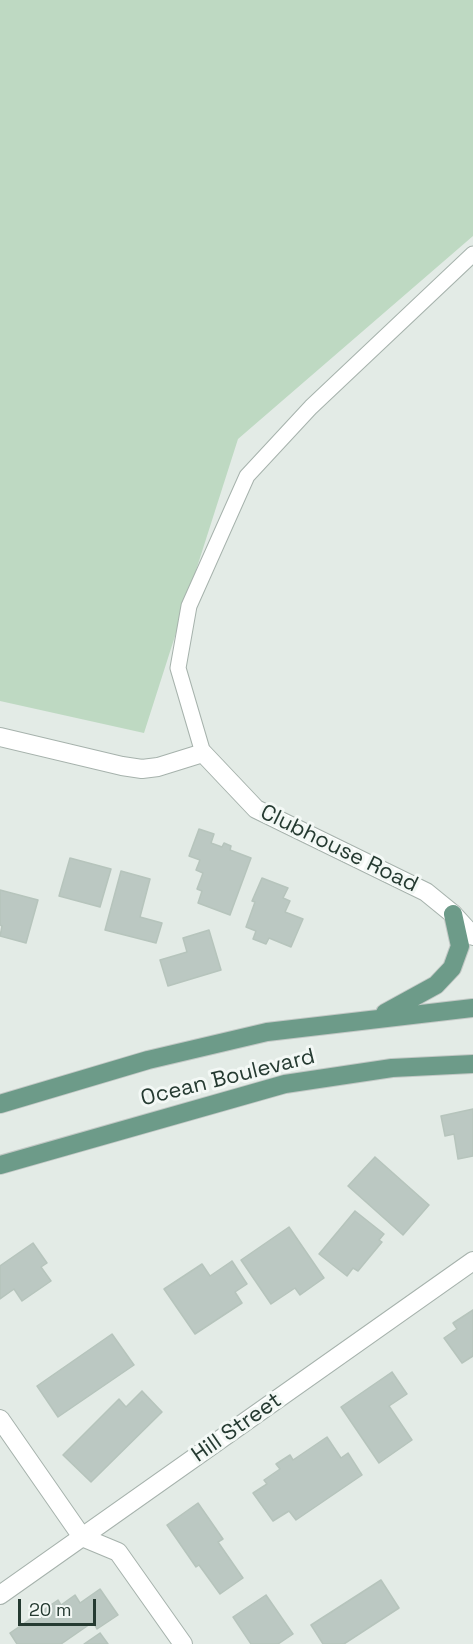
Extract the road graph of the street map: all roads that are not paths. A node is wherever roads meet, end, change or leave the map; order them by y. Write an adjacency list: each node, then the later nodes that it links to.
1 (473, 254): 3 (lane)
2 (0, 737): 3 (street)
3 (203, 753): 4 (street, Clubhouse Road)
4 (453, 914): 5 (street, Clubhouse Road); 7 (main road)
5 (473, 936)
6 (473, 1008): 7 (main road, Ocean Boulevard)
7 (375, 1019): 9 (main road, Ocean Boulevard)
8 (473, 1064): 10 (main road, Ocean Boulevard)
9 (0, 1104)
10 (0, 1165)
11 (473, 1261): 13 (street, Hill Street)
12 (0, 1419): 13 (street)
13 (82, 1537): 14 (street, Hill Street); 15 (street)
14 (0, 1595)
15 (183, 1644)

